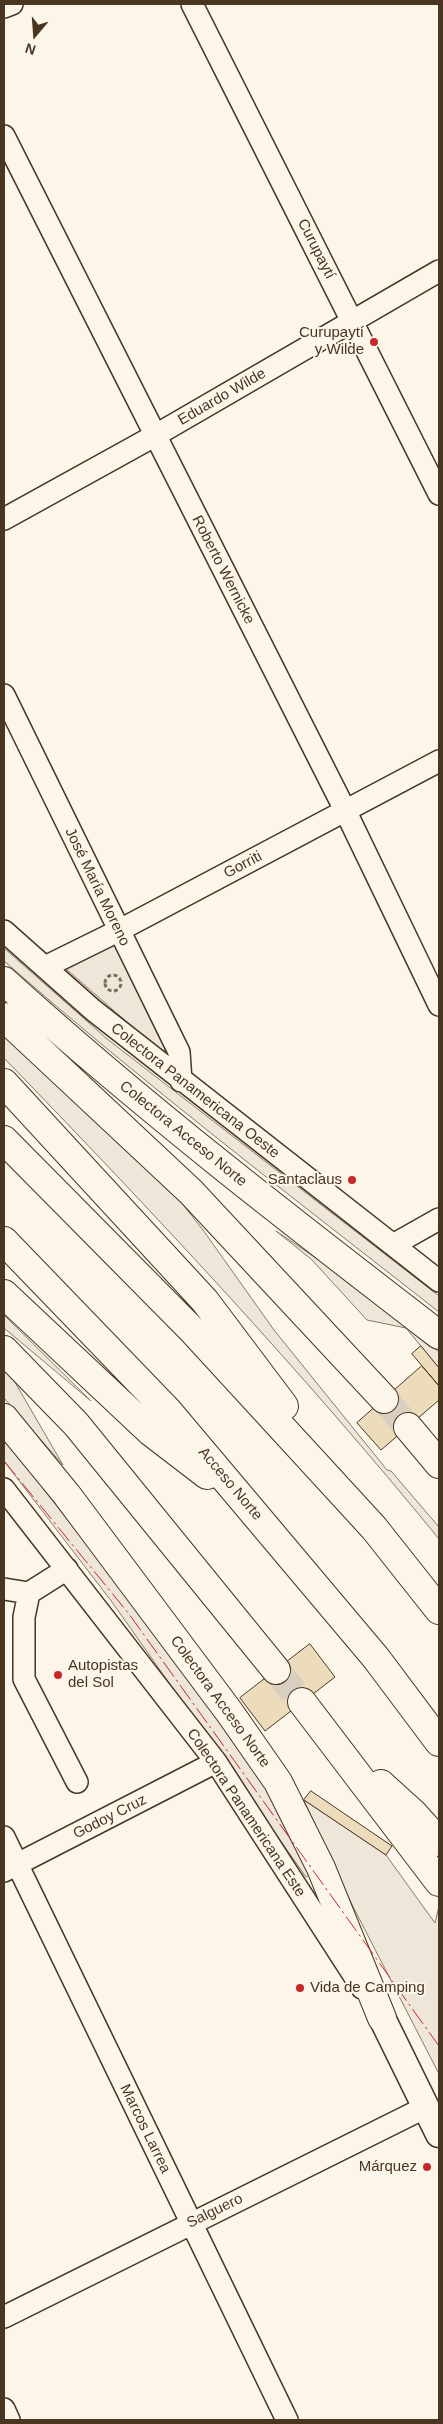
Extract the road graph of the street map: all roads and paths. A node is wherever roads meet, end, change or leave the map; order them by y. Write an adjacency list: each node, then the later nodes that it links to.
1 (12, 4): 3 (street)
2 (192, 4): 6 (street, Curupaytí)
3 (4, 7)
4 (4, 136): 7 (street, Roberto Wernicke)
5 (439, 271): 6 (street, Eduardo Wilde)
6 (352, 322): 7 (street, Eduardo Wilde); 8 (street, Curupaytí)
7 (156, 435): 9 (street, Eduardo Wilde); 12 (street, Roberto Wernicke)
8 (439, 494)
9 (4, 519)
10 (4, 695): 13 (street, José María Moreno)
11 (439, 761): 12 (street, Gorriti)
12 (345, 810): 13 (street, Gorriti); 18 (street, Roberto Wernicke)
13 (118, 931): 15 (street, Gorriti); 20 (street, José María Moreno)
14 (4, 932): 15 (street, Colectora Panamericana Oeste)
15 (45, 967): 20 (street, Colectora Panamericana Oeste)
16 (4, 981): 28 (highway, Colectora Acceso Norte)
17 (105, 982): 17 (path)
18 (439, 1005)
19 (4, 1017): 30 (highway)
20 (181, 1081): 25 (street, Colectora Panamericana Oeste)
21 (4, 1083): 36 (highway)
22 (4, 1140): 36 (highway)
23 (439, 1219): 25 (street)
24 (4, 1241): 35 (highway, Acceso Norte)
25 (393, 1245): 26 (street, Colectora Panamericana Oeste)
26 (439, 1280)
27 (4, 1294): 35 (highway)
28 (439, 1335)
29 (4, 1350): 43 (highway)
30 (384, 1399)
31 (4, 1418): 53 (highway, Colectora Acceso Norte)
32 (408, 1427): 33 (highway)
33 (439, 1464)
34 (4, 1489): 37 (street, Colectora Panamericana Este)
35 (246, 1504): 45 (highway, Acceso Norte)
36 (374, 1528): 40 (highway)
37 (67, 1569): 39 (street); 47 (street, Colectora Panamericana Este)
38 (4, 1589): 39 (street)
39 (29, 1593): 41 (street)
40 (439, 1610)
41 (22, 1646): 42 (street); 48 (street)
42 (4, 1658)
43 (276, 1670)
44 (302, 1702): 46 (highway)
45 (439, 1742)
46 (338, 1748): 50 (highway); 52 (highway)
47 (216, 1762): 51 (street, Godoy Cruz); 53 (street, Colectora Panamericana Este)
48 (77, 1782)
49 (4, 1837): 51 (street, Marcos Larrea)
50 (439, 1842)
51 (10, 1867): 56 (street, Marcos Larrea)
52 (439, 1882)
53 (382, 2018): 54 (main road, Colectora Panamericana Este)
54 (426, 2107): 55 (main road, Colectora Panamericana Este); 56 (street, Salguero)
55 (439, 2134)
56 (191, 2223): 57 (street, Salguero); 60 (street, Marcos Larrea)
57 (4, 2317)
58 (4, 2410): 59 (street)
59 (9, 2420)
60 (287, 2420)

